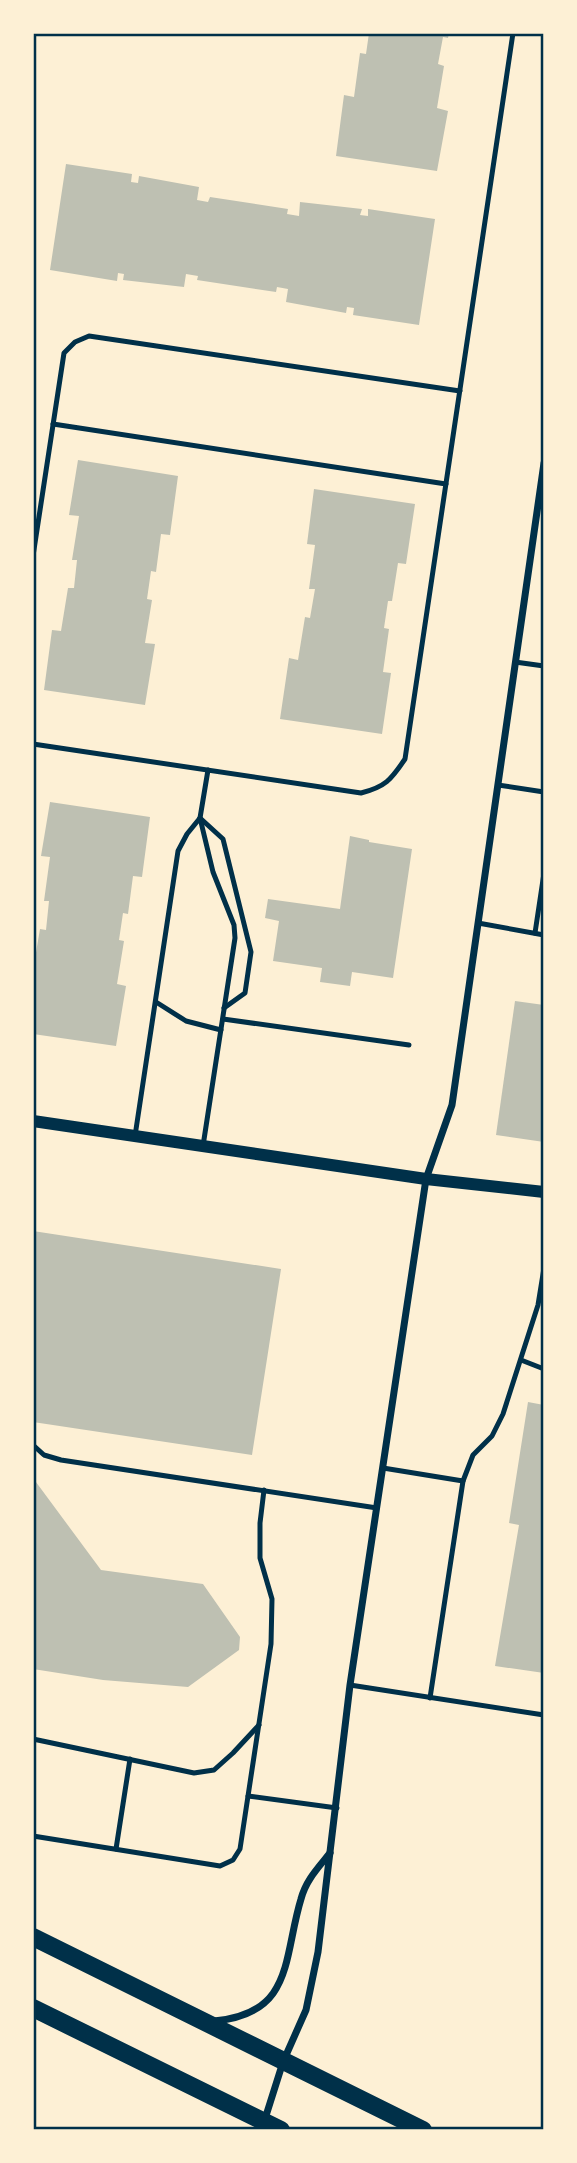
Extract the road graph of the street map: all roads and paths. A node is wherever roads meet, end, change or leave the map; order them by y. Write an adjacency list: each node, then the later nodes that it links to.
1 (513, 33): 2 (lane)
2 (460, 391): 3 (lane); 5 (lane)
3 (53, 424): 5 (lane); 6 (lane)
4 (544, 463): 7 (street)
5 (446, 484): 10 (lane)
6 (33, 556)
7 (516, 662): 8 (lane); 11 (street)
8 (544, 666)
9 (33, 744): 10 (lane)
10 (208, 769): 13 (lane)
11 (498, 785): 12 (lane); 15 (street)
12 (544, 792)
13 (200, 818): 18 (lane); 19 (lane); 19 (lane)
14 (544, 873): 16 (lane)
15 (478, 923): 16 (lane); 26 (street)
16 (535, 933): 17 (lane)
17 (544, 935)
18 (156, 1002): 21 (lane); 24 (lane)
19 (224, 1008): 20 (lane)
20 (223, 1019): 21 (lane); 22 (lane)
21 (221, 1030): 25 (lane)
22 (409, 1045)
23 (33, 1121): 24 (street)
24 (135, 1136): 25 (street)
25 (202, 1146): 26 (street)
26 (426, 1179): 27 (street); 32 (street)
27 (544, 1192)
28 (544, 1268): 29 (lane)
29 (521, 1360): 30 (lane); 33 (lane)
30 (544, 1369)
31 (33, 1445): 34 (lane)
32 (383, 1468): 33 (lane); 35 (street)
33 (463, 1481): 37 (lane)
34 (264, 1490): 35 (lane); 39 (lane)
35 (377, 1508): 36 (street)
36 (350, 1685): 37 (lane); 43 (street)
37 (430, 1698): 38 (lane)
38 (544, 1715)
39 (258, 1725): 41 (lane); 42 (lane)
40 (33, 1739): 41 (lane)
41 (130, 1759): 45 (lane)
42 (248, 1796): 43 (lane); 45 (lane)
43 (337, 1808): 46 (street)
44 (33, 1836): 45 (lane)
45 (116, 1849)
46 (330, 1853): 49 (street); 50 (street)
47 (33, 1937): 49 (main road)
48 (33, 2008): 51 (main road)
49 (203, 2022): 50 (main road)
50 (283, 2062): 51 (street); 53 (main road)
51 (263, 2126): 52 (main road)
52 (281, 2130)
53 (422, 2130)

